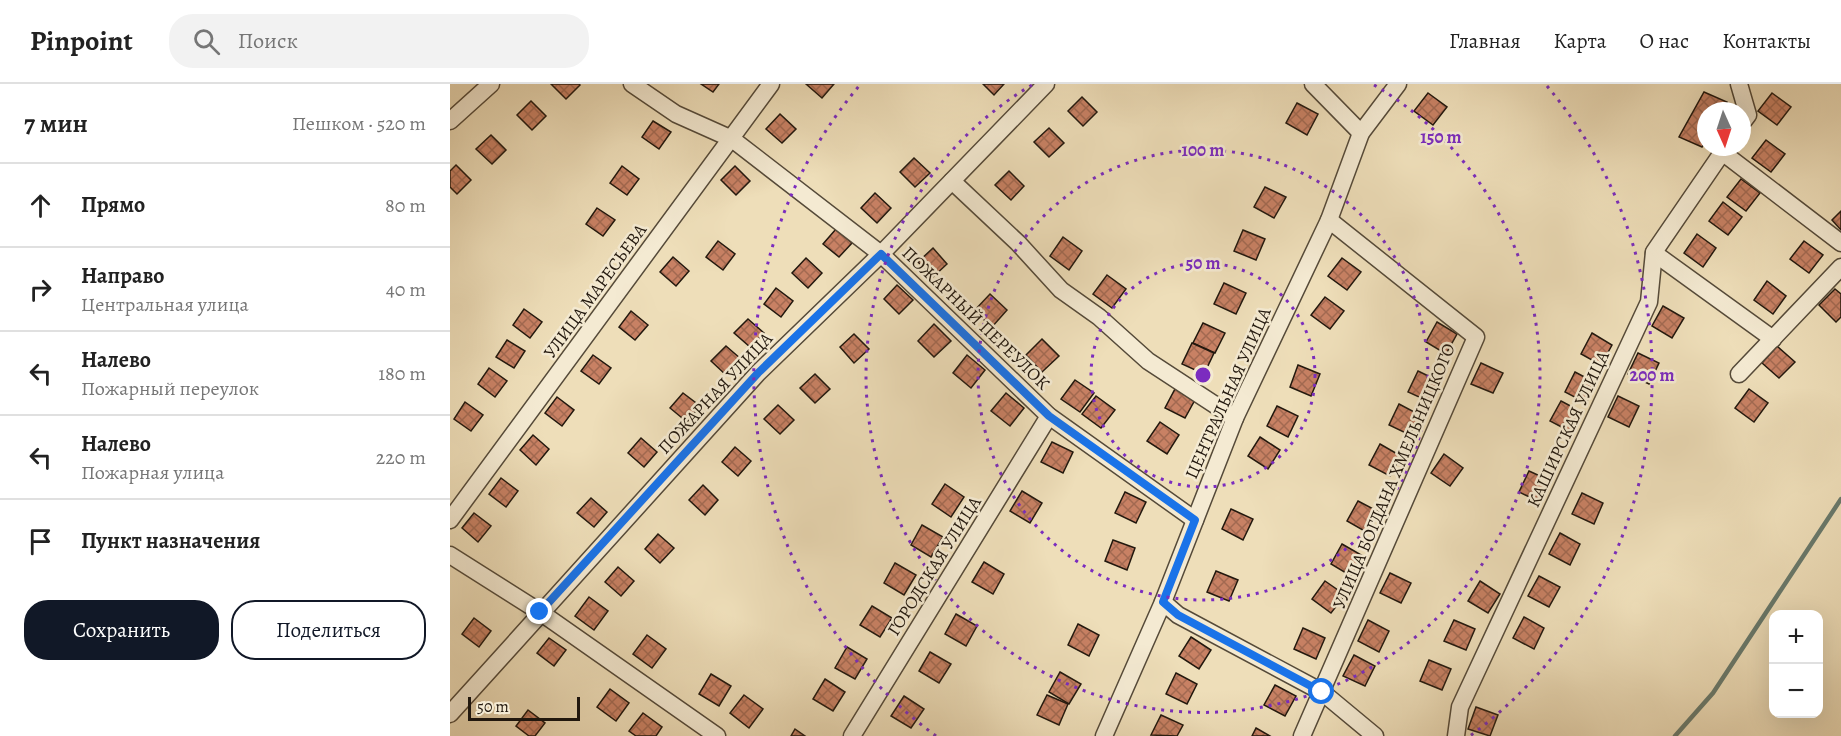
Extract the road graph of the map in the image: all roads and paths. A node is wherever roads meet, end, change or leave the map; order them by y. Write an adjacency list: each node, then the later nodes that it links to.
1 (491, 84): 9 (street)
2 (632, 84): 11 (street, ПОЖАРНЫЙ ПЕРЕУЛОК)
3 (771, 84): 11 (street, УЛИЦА МАРЕСЬЕВА)
4 (1046, 84): 14 (street, ПОЖАРНАЯ УЛИЦА)
5 (1313, 84): 10 (street)
6 (1398, 84): 10 (street, ЦЕНТРАЛЬНАЯ УЛИЦА)
7 (1739, 84): 8 (street)
8 (1744, 102)
9 (450, 121)
10 (1361, 134): 15 (street, ЦЕНТРАЛЬНАЯ УЛИЦА)
11 (732, 139): 18 (street, ПОЖАРНЫЙ ПЕРЕУЛОК); 24 (street, УЛИЦА МАРЕСЬЕВА)
12 (1720, 156): 17 (street, КАШИРСКАЯ УЛИЦА)
13 (1732, 156): 16 (street)
14 (952, 181): 18 (street, ПОЖАРНАЯ УЛИЦА); 23 (street)
15 (1329, 220): 23 (street, ЦЕНТРАЛЬНАЯ УЛИЦА); 29 (street, УЛИЦА БОГДАНА ХМЕЛЬНИЦКОГО)
16 (1841, 243)
17 (1654, 253): 20 (street); 36 (street, КАШИРСКАЯ УЛИЦА)
18 (881, 254): 22 (street, ПОЖАРНЫЙ ПЕРЕУЛОК); 28 (street, ПОЖАРНАЯ УЛИЦА)
19 (1841, 267): 20 (street)
20 (1773, 339): 21 (street)
21 (1739, 374)
22 (1049, 416): 25 (street, ПОЖАРНЫЙ ПЕРЕУЛОК); 32 (street, ГОРОДСКАЯ УЛИЦА)
23 (1235, 418): 25 (street, ЦЕНТРАЛЬНАЯ УЛИЦА)
24 (450, 520)
25 (1195, 520): 27 (street, ЦЕНТРАЛЬНАЯ УЛИЦА)
26 (450, 555): 28 (street)
27 (1163, 602): 29 (street); 33 (street, ЦЕНТРАЛЬНАЯ УЛИЦА)
28 (540, 612): 30 (street, ПОЖАРНАЯ УЛИЦА); 31 (street)
29 (1322, 692): 34 (street, УЛИЦА БОГДАНА ХМЕЛЬНИЦКОГО); 35 (street)
30 (450, 714)
31 (717, 736)
32 (852, 736)
33 (1104, 736)
34 (1302, 736)
35 (1375, 736)
36 (1456, 736)

